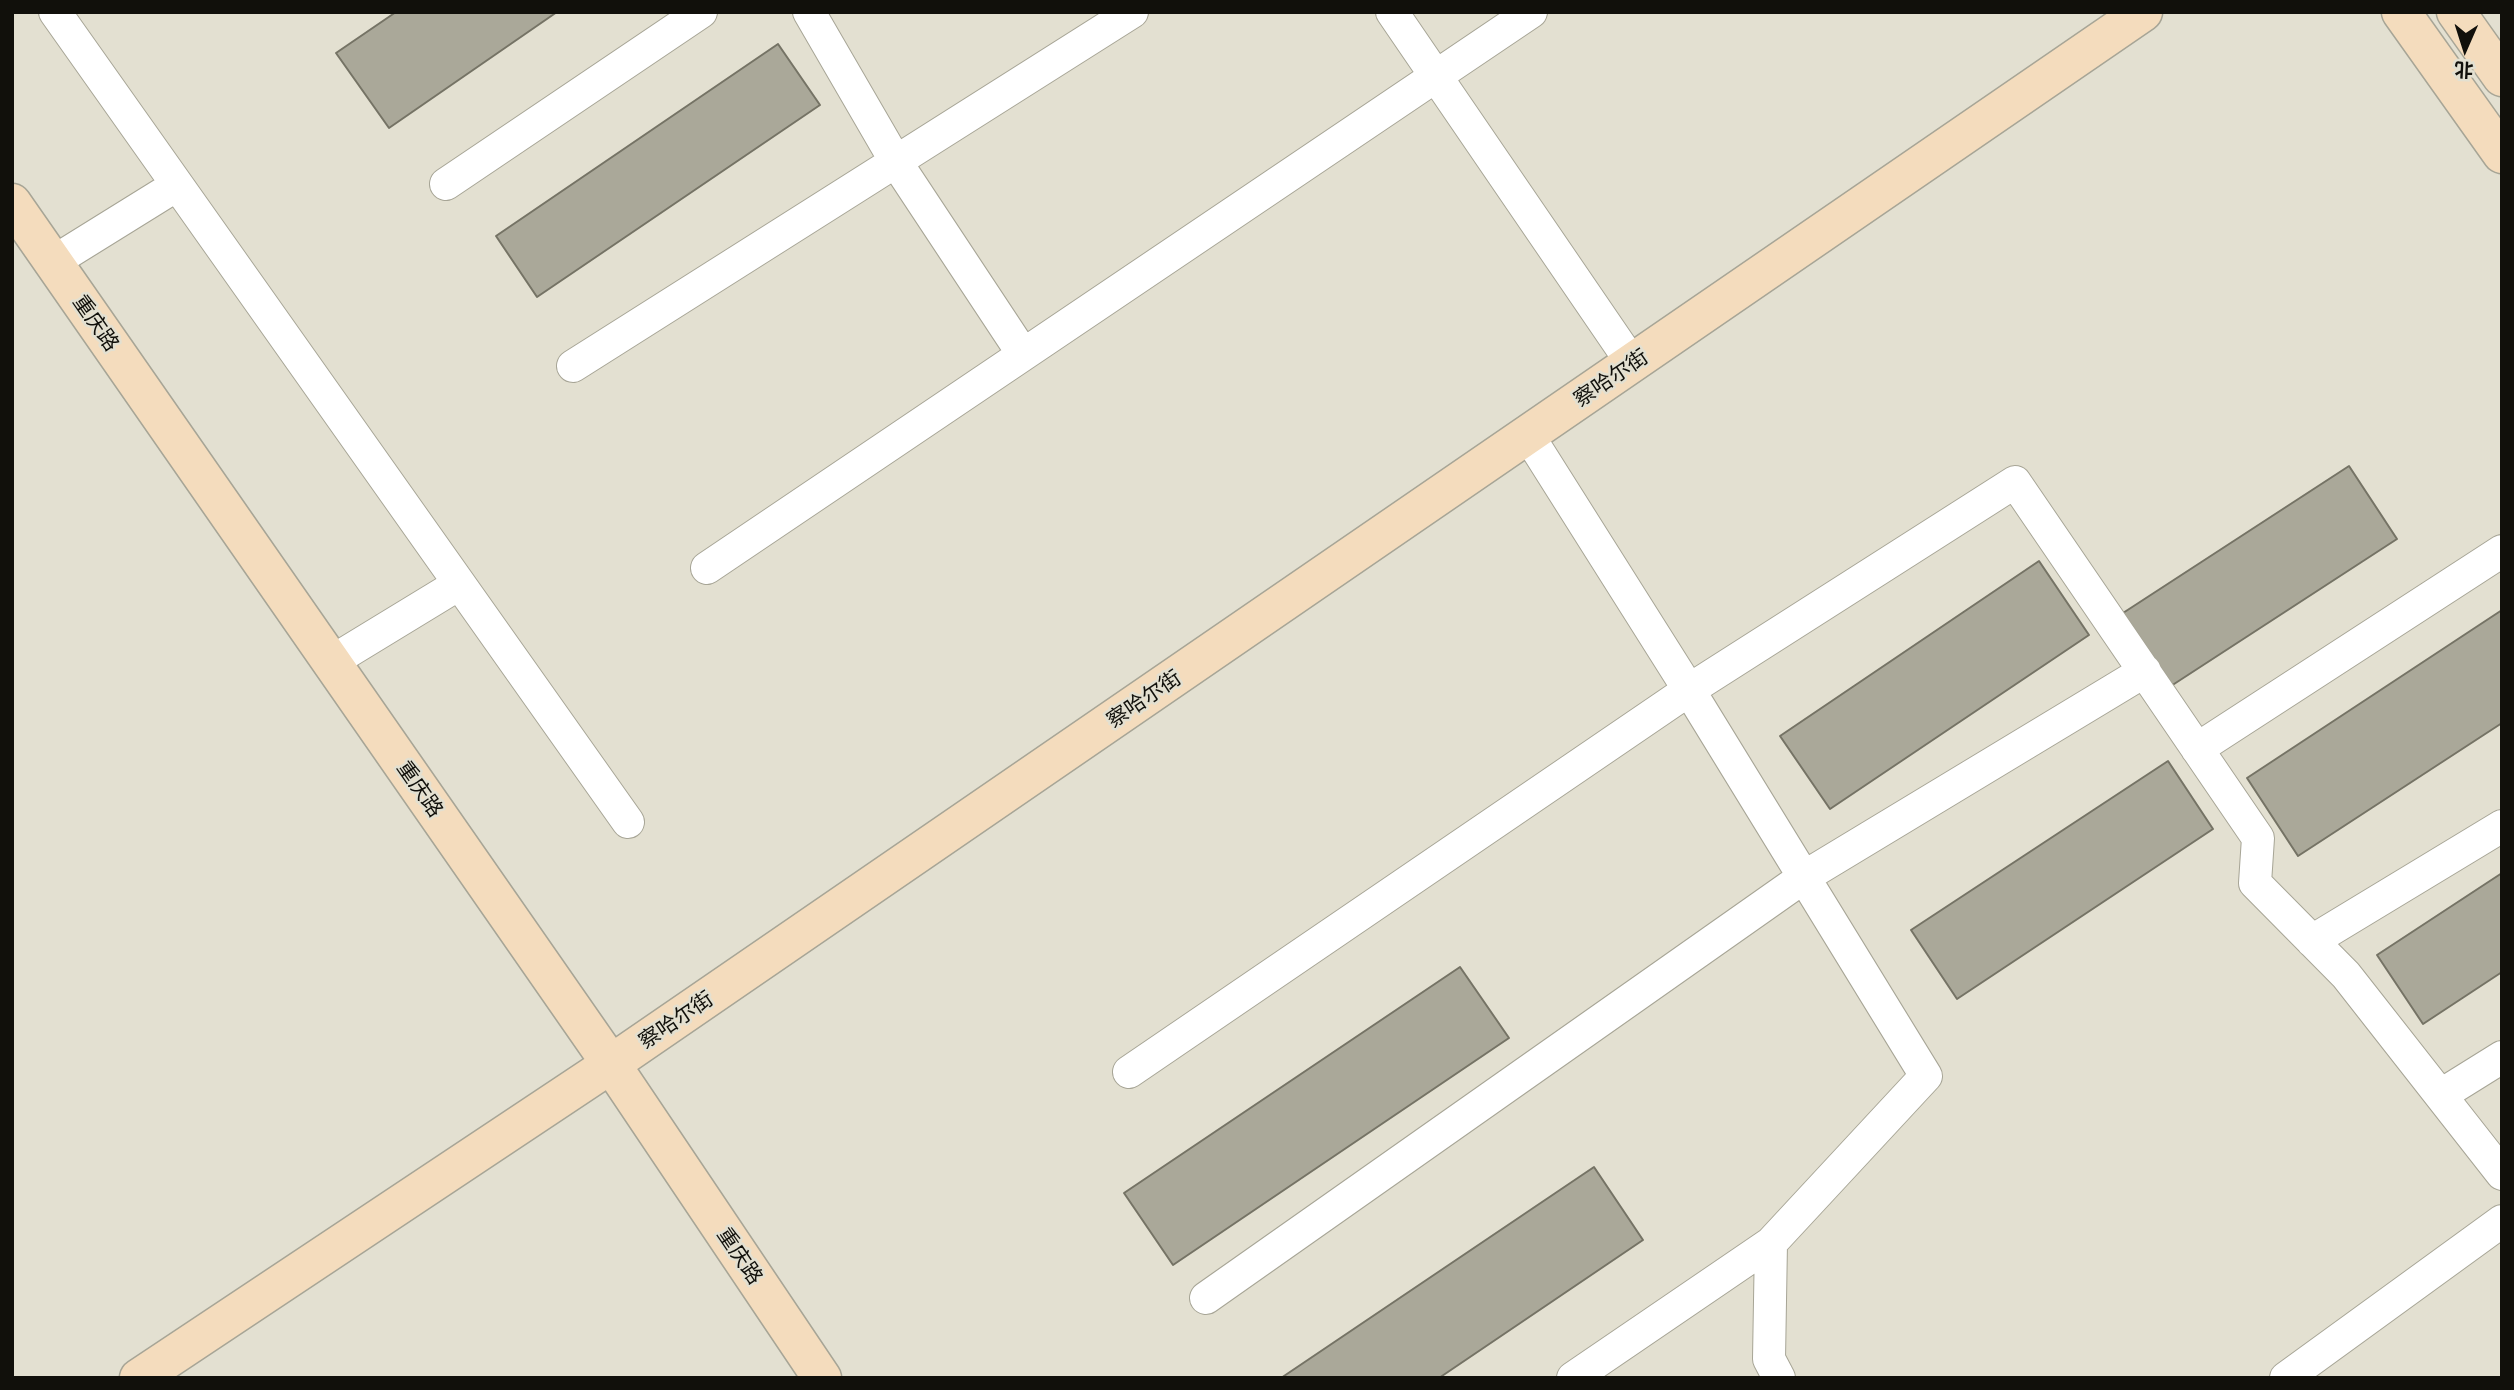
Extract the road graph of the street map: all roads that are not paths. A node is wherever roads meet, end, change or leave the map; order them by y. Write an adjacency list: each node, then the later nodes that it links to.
1 (55, 12): 15 (street)
2 (701, 12): 14 (street)
3 (808, 12): 13 (street)
4 (1132, 12): 13 (street)
5 (1392, 12): 10 (street)
6 (1531, 12): 10 (street)
7 (2144, 12): 19 (street, 察哈尔街)
8 (2401, 12): 12 (street)
9 (2456, 12): 11 (street)
10 (1435, 76): 18 (street); 19 (street)
11 (2502, 77)
12 (2502, 154)
13 (896, 162): 18 (street); 20 (street)
14 (446, 184)
15 (177, 185): 17 (street); 24 (street)
16 (12, 203): 17 (street, 重庆路)
17 (53, 262): 25 (street, 重庆路)
18 (1023, 354): 23 (street)
19 (1632, 363): 21 (street, 察哈尔街)
20 (573, 366)
21 (1528, 435): 27 (street); 34 (street, 察哈尔街)
22 (2502, 551): 28 (street)
23 (707, 568)
24 (459, 584): 25 (street); 29 (street)
25 (331, 662): 34 (street, 重庆路)
26 (2145, 671): 27 (street); 28 (street); 31 (street)
27 (1689, 690): 31 (street); 35 (street)
28 (2197, 749): 32 (street)
29 (628, 822)
30 (2502, 826): 32 (street)
31 (1804, 877): 39 (street); 40 (street)
32 (2312, 941): 36 (street)
33 (2502, 1056): 36 (street)
34 (611, 1064): 41 (street, 察哈尔街); 42 (street, 重庆路)
35 (1129, 1072)
36 (2441, 1095): 37 (street)
37 (2502, 1174)
38 (2502, 1221): 45 (street)
39 (1772, 1243): 43 (street); 44 (street)
40 (1206, 1298)
41 (138, 1378)
42 (822, 1378)
43 (1573, 1378)
44 (1779, 1378)
45 (2286, 1378)

